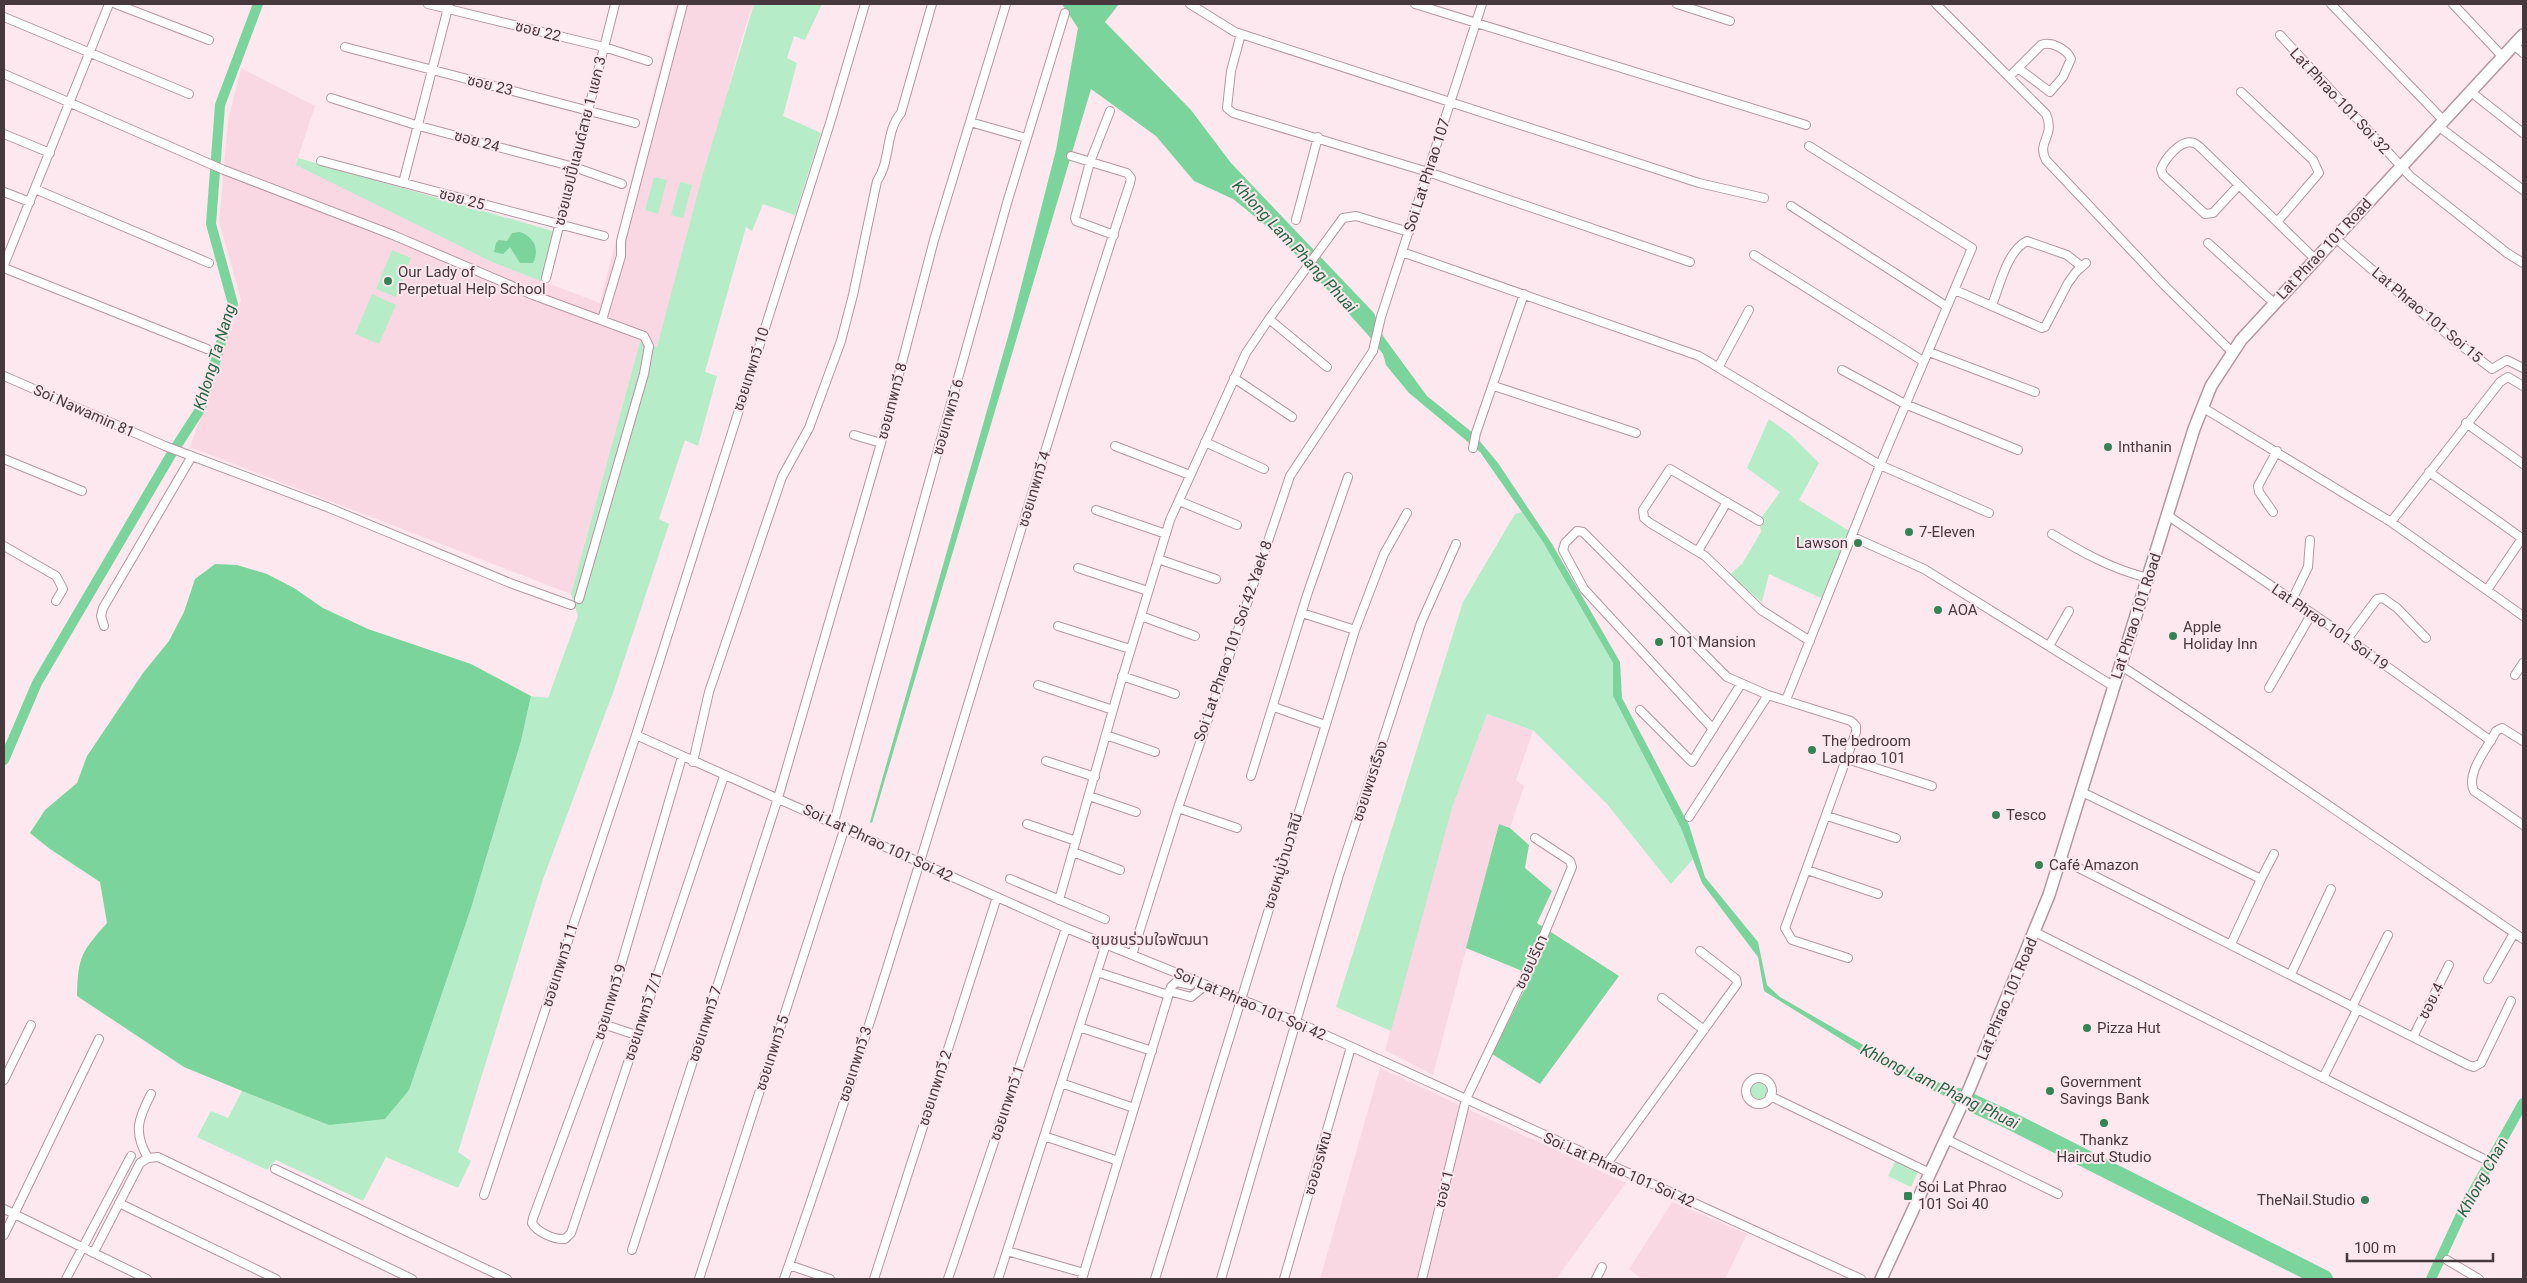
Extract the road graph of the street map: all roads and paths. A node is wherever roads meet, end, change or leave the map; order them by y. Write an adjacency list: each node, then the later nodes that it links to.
1 (110, 4): 28 (street)
2 (116, 4): 24 (street)
3 (428, 4): 16 (street, ซอย 22)
4 (615, 4): 26 (street, ซอยแฮปปี้แลนด์สาย 1 แยก 3)
5 (683, 4): 93 (street)
6 (865, 4): 187 (street, ซอยเทพทวี 10)
7 (932, 4): 195 (street)
8 (1006, 4): 43 (street, ซอยเทพทวี 8)
9 (1190, 4): 21 (street)
10 (1415, 4): 20 (street)
11 (1482, 4): 20 (street, Soi Lat Phrao 107)
12 (1677, 4): 19 (street)
13 (1936, 4): 34 (street)
14 (2330, 4): 45 (street)
15 (2452, 4): 29 (street)
16 (448, 6): 26 (street, ซอย 22); 32 (street)
17 (1065, 13): 51 (street, ซอยเทพทวี 6)
18 (4, 18): 28 (street)
19 (1730, 21)
20 (1476, 24): 40 (street, Soi Lat Phrao 107); 46 (street)
21 (1241, 34): 40 (street); 50 (street)
22 (2280, 35): 57 (street, Lat Phrao 101 Soi 32)
23 (2523, 35): 27 (street, Lat Phrao 101 Road)
24 (209, 40)
25 (345, 47): 32 (street, ซอย 23)
26 (604, 47): 30 (street, ซอย 22); 41 (street, ซอยแฮปปี้แลนด์สาย 1 แยก 3)
27 (2519, 49): 29 (street, Lat Phrao 101 Road)
28 (89, 53): 37 (street); 39 (street)
29 (2503, 57): 36 (street, Lat Phrao 101 Road)
30 (648, 61)
31 (2018, 68): 31 (street); 34 (street)
32 (432, 70): 41 (street, ซอย 23); 47 (street)
33 (4, 74): 39 (street)
34 (2009, 77): 97 (street)
35 (2241, 92): 70 (street)
36 (2470, 92): 45 (street, Lat Phrao 101 Road); 48 (street)
37 (190, 94)
38 (331, 98): 47 (street, ซอย 24)
39 (71, 102): 53 (street); 93 (street)
40 (1450, 103): 59 (street, Soi Lat Phrao 107); 66 (street)
41 (588, 110): 44 (street, ซอย 23); 58 (street, ซอยแฮปปี้แลนด์สาย 1 แยก 3)
42 (1110, 111): 56 (street)
43 (970, 122): 51 (street); 115 (street, ซอยเทพทวี 8)
44 (635, 123)
45 (2441, 123): 57 (street, Lat Phrao 101 Road); 64 (street)
46 (1806, 125)
47 (419, 126): 58 (street, ซอย 24); 60 (street)
48 (2523, 133)
49 (4, 134): 53 (street)
50 (1318, 137): 59 (street); 69 (street)
51 (1026, 138): 207 (street, ซอยเทพทวี 6)
52 (1809, 146): 86 (street)
53 (50, 153): 63 (street)
54 (1071, 156): 56 (street, ซอยเทพทวี 4)
55 (321, 161): 60 (street, ซอย 25)
56 (1090, 162): 73 (street); 73 (street, ซอยเทพทวี 4)
57 (2400, 166): 75 (street, Lat Phrao 101 Road); 83 (street, Lat Phrao 101 Soi 32)
58 (574, 167): 61 (street, ซอย 24); 71 (street, ซอยแฮปปี้แลนด์สาย 1 แยก 3)
59 (1428, 172): 72 (street, Soi Lat Phrao 107); 81 (street)
60 (404, 183): 71 (street, ซอย 25)
61 (622, 184)
62 (2238, 186): 62 (street); 70 (street)
63 (35, 189): 67 (street); 82 (street)
64 (2523, 190)
65 (4, 192): 67 (street)
66 (1764, 198)
67 (30, 202): 78 (street)
68 (1791, 206): 90 (street)
69 (1296, 220)
70 (2277, 222): 80 (street)
71 (559, 225): 74 (street, ซอย 25); 85 (street, ซอยแฮปปี้แลนด์สาย 1 แยก 3)
72 (1409, 232): 77 (street, Soi Lat Phrao 107); 92 (street)
73 (1114, 235): 218 (street, ซอยเทพทวี 4)
74 (604, 236)
75 (2334, 237): 80 (street, Lat Phrao 101 Road); 101 (street, Lat Phrao 101 Soi 15)
76 (2208, 243): 88 (street)
77 (1402, 252): 87 (street); 94 (street, Soi Lat Phrao 107)
78 (6, 253): 84 (street)
79 (1754, 255): 98 (street)
80 (2314, 258): 88 (street, Lat Phrao 101 Road)
81 (1690, 262)
82 (209, 263)
83 (2523, 263)
84 (4, 266): 95 (street)
85 (546, 278)
86 (1956, 290): 89 (street); 90 (street)
87 (1524, 294): 99 (street); 105 (street)
88 (2274, 303): 97 (street, Lat Phrao 101 Road)
89 (1992, 305): 89 (street)
90 (1946, 306): 96 (street)
91 (1749, 310): 99 (street)
92 (1269, 319): 100 (street); 104 (street)
93 (602, 320): 153 (street)
94 (1375, 346): 203 (street, Soi Lat Phrao 101 Soi 42 Yaek 8)
95 (208, 349)
96 (1929, 352): 98 (street); 107 (street)
97 (2232, 352): 109 (street, Lat Phrao 101 Road)
98 (1923, 361): 108 (street)
99 (1719, 366): 123 (street)
100 (1327, 367)
101 (2523, 368)
102 (1842, 370): 108 (street)
103 (4, 376): 120 (street, Soi Nawamin 81)
104 (1234, 378): 110 (street); 114 (street)
105 (1494, 386): 112 (street); 117 (street)
106 (2523, 386): 111 (street)
107 (2035, 392)
108 (1905, 404): 118 (street); 123 (street)
109 (2202, 407): 119 (street); 135 (street, Lat Phrao 101 Road)
110 (1292, 417)
111 (2466, 423): 122 (street); 125 (street)
112 (1636, 433)
113 (854, 435): 115 (street)
114 (1205, 442): 124 (street); 126 (street)
115 (881, 443): 202 (street, ซอยเทพทวี 8)
116 (1115, 446): 126 (street)
117 (1473, 448)
118 (2018, 450)
119 (2277, 451): 133 (street); 137 (street)
120 (192, 456): 156 (street, Soi Nawamin 81); 162 (street)
121 (4, 459): 128 (street)
122 (2523, 464)
123 (1880, 465): 132 (street); 141 (street)
124 (1264, 469)
125 (2429, 472): 137 (street); 142 (street)
126 (1190, 475): 129 (street)
127 (1348, 477): 158 (street)
128 (82, 491)
129 (1179, 501): 138 (street); 139 (street)
130 (1727, 502): 136 (street); 146 (street); 146 (street)
131 (1096, 510): 139 (street)
132 (1989, 512)
133 (2273, 512)
134 (1407, 513): 164 (street, ซอยหมู่บ้านวาสินี)
135 (2167, 516): 149 (street, Lat Phrao 101 Road); 154 (street, Lat Phrao 101 Soi 19)
136 (1759, 521)
137 (2391, 522): 151 (street)
138 (1238, 525)
139 (1166, 534): 147 (street)
140 (2052, 534): 149 (street)
141 (1852, 537): 168 (street); 169 (street)
142 (2523, 538): 151 (street)
143 (2310, 540): 154 (street)
144 (1456, 544): 248 (street, ซอยเพชรเรือง)
145 (4, 546): 155 (street)
146 (1698, 552): 168 (street)
147 (1158, 559): 150 (street); 152 (street)
148 (1078, 568): 152 (street)
149 (2148, 578): 172 (street, Lat Phrao 101 Road)
150 (1216, 579)
151 (2486, 590): 161 (street)
152 (1148, 592): 160 (street)
153 (580, 599)
154 (2292, 600): 159 (street, Lat Phrao 101 Soi 19)
155 (56, 601)
156 (571, 605)
157 (2069, 612): 169 (street)
158 (1302, 613): 164 (street); 182 (street)
159 (2312, 613): 166 (street, Lat Phrao 101 Soi 19); 178 (street)
160 (1141, 616): 165 (street); 170 (street)
161 (2523, 616)
162 (104, 626)
163 (1058, 626): 170 (street)
164 (1355, 630): 185 (street, ซอยหมู่บ้านวาสินี)
165 (1195, 636)
166 (2348, 638): 167 (street); 189 (street, Lat Phrao 101 Soi 19)
167 (2426, 638)
168 (1810, 641): 181 (street)
169 (2049, 646): 177 (street)
170 (1130, 649): 174 (street)
171 (2523, 663): 173 (street)
172 (2120, 665): 177 (street, Lat Phrao 101 Road); 230 (street)
173 (2515, 675)
174 (1122, 676): 179 (street); 183 (street)
175 (1741, 684): 180 (street); 186 (street); 186 (street)
176 (1038, 685): 183 (street)
177 (2113, 686): 200 (street, Lat Phrao 101 Road)
178 (2269, 688)
179 (1175, 694)
180 (1768, 695): 181 (street); 206 (street)
181 (1786, 700): 193 (street)
182 (1274, 707): 185 (street); 197 (street)
183 (1113, 710): 188 (street)
184 (1640, 710): 186 (street)
185 (1325, 724): 244 (street, ซอยหมู่บ้านวาสินี)
186 (1713, 729)
187 (636, 735): 192 (street, Soi Lat Phrao 101 Soi 42); 275 (street, ซอยเทพทวี 11)
188 (1106, 735): 191 (street); 198 (street)
189 (2491, 741): 190 (street); 209 (street)
190 (2523, 741)
191 (1156, 752)
192 (682, 757): 195 (street, Soi Lat Phrao 101 Soi 42); 250 (street, ซอยเทพทวี 9)
193 (1847, 759): 199 (street); 205 (street)
194 (1046, 761): 198 (street)
195 (693, 762): 196 (street, Soi Lat Phrao 101 Soi 42)
196 (724, 776): 202 (street, Soi Lat Phrao 101 Soi 42); 253 (street, ซอยเทพทวี 7/1)
197 (1251, 776)
198 (1095, 777): 201 (street)
199 (1932, 786)
200 (2082, 792): 217 (street, Lat Phrao 101 Road); 222 (street)
201 (1090, 796): 204 (street); 214 (street)
202 (778, 798): 207 (street, Soi Lat Phrao 101 Soi 42); 282 (street, ซอยเทพทวี 7)
203 (1178, 808): 211 (street); 235 (street, Soi Lat Phrao 101 Soi 42 Yaek 8)
204 (1136, 812)
205 (1827, 816): 213 (street); 220 (street)
206 (1689, 817)
207 (834, 822): 210 (street, Soi Lat Phrao 101 Soi 42)
208 (1027, 824): 214 (street)
209 (2523, 825)
210 (845, 827): 218 (street, Soi Lat Phrao 101 Soi 42); 294 (street, ซอยเทพทวี 5)
211 (1237, 828)
212 (1535, 838): 263 (street, ซอยปรีดา)
213 (1896, 838)
214 (1076, 841): 215 (street)
215 (1073, 852): 219 (street); 226 (street)
216 (2274, 854): 222 (street)
217 (2061, 859): 229 (street, Lat Phrao 101 Road); 233 (street)
218 (920, 863): 225 (street, Soi Lat Phrao 101 Soi 42); 286 (street, ซอยเทพทวี 3)
219 (1120, 870)
220 (1807, 870): 224 (street); 236 (street)
221 (1010, 879): 226 (street)
222 (2261, 879): 233 (street)
223 (2331, 889): 239 (street)
224 (1878, 894)
225 (997, 897): 228 (street, Soi Lat Phrao 101 Soi 42); 297 (street, ซอยเทพทวี 2)
226 (1059, 900): 227 (street)
227 (1105, 919)
228 (1066, 928): 232 (street, Soi Lat Phrao 101 Soi 42); 298 (street, ซอยเทพทวี 1)
229 (2035, 932): 258 (street); 266 (street, Lat Phrao 101 Road)
230 (2520, 934): 241 (street)
231 (2388, 935): 247 (street)
232 (1106, 944): 235 (street, Soi Lat Phrao 101 Soi 42); 238 (street)
233 (2231, 944): 239 (street)
234 (1700, 951): 252 (street)
235 (1132, 955): 240 (street, Soi Lat Phrao 101 Soi 42)
236 (1848, 958)
237 (2450, 965): 254 (street, ซอย.4)
238 (1097, 972): 243 (street); 251 (street)
239 (2291, 974): 247 (street)
240 (1193, 979): 242 (street, Soi Lat Phrao 101 Soi 42); 243 (street)
241 (2488, 979)
242 (1202, 983): 243 (street); 244 (street, Soi Lat Phrao 101 Soi 42)
243 (1169, 993): 257 (street)
244 (1240, 997): 248 (street, Soi Lat Phrao 101 Soi 42); 300 (street, ซอยหมู่บ้านวาสินี)
245 (1662, 998): 252 (street)
246 (2511, 1001): 254 (street)
247 (2354, 1009): 254 (street); 258 (street)
248 (1297, 1022): 256 (street, Soi Lat Phrao 101 Soi 42); 301 (street, ซอยเพชรเรือง)
249 (31, 1024): 259 (street)
250 (603, 1024): 253 (street); 280 (street, ซอยเทพทวี 9)
251 (1079, 1027): 257 (street); 260 (street)
252 (1704, 1030): 271 (street)
253 (636, 1035): 280 (street, ซอยเทพทวี 7/1)
254 (2413, 1037)
255 (99, 1039): 278 (street)
256 (1351, 1047): 263 (street, Soi Lat Phrao 101 Soi 42); 302 (street, ซอยอรพิณ)
257 (1152, 1051): 264 (street)
258 (2323, 1078): 269 (street)
259 (4, 1080)
260 (1061, 1083): 264 (street); 265 (street)
261 (152, 1094): 268 (street)
262 (1770, 1096): 273 (street)
263 (1466, 1099): 271 (street, Soi Lat Phrao 101 Soi 42); 303 (street, ซอย 1)
264 (1134, 1108): 270 (street)
265 (1044, 1136): 270 (street); 283 (street)
266 (1946, 1139): 273 (street, Lat Phrao 101 Road); 274 (street)
267 (131, 1156): 281 (street)
268 (148, 1158): 276 (street); 292 (street)
269 (2482, 1158)
270 (1118, 1161): 288 (street)
271 (1606, 1164): 305 (street, Soi Lat Phrao 101 Soi 42)
272 (275, 1170): 293 (street)
273 (1930, 1173): 306 (street, Lat Phrao 101 Road)
274 (2058, 1194)
275 (484, 1195)
276 (119, 1202): 284 (street); 291 (street)
277 (4, 1209): 278 (street)
278 (14, 1214): 279 (street); 281 (street)
279 (4, 1235)
280 (549, 1235)
281 (82, 1247): 284 (street); 289 (street)
282 (632, 1250)
283 (1007, 1251): 288 (street); 299 (street)
284 (94, 1252): 290 (street)
285 (2447, 1260): 307 (street)
286 (789, 1265): 295 (street, ซอยเทพทวี 3); 296 (street)
287 (1602, 1267): 304 (street)
288 (1083, 1276)
289 (66, 1279)
290 (147, 1279)
291 (276, 1279)
292 (412, 1279)
293 (507, 1279)
294 (699, 1279)
295 (784, 1279)
296 (830, 1279)
297 (874, 1279)
298 (948, 1279)
299 (998, 1279)
300 (1154, 1279)
301 (1221, 1279)
302 (1284, 1279)
303 (1422, 1279)
304 (1596, 1279)
305 (1861, 1279)
306 (1881, 1279)
307 (2479, 1279)

